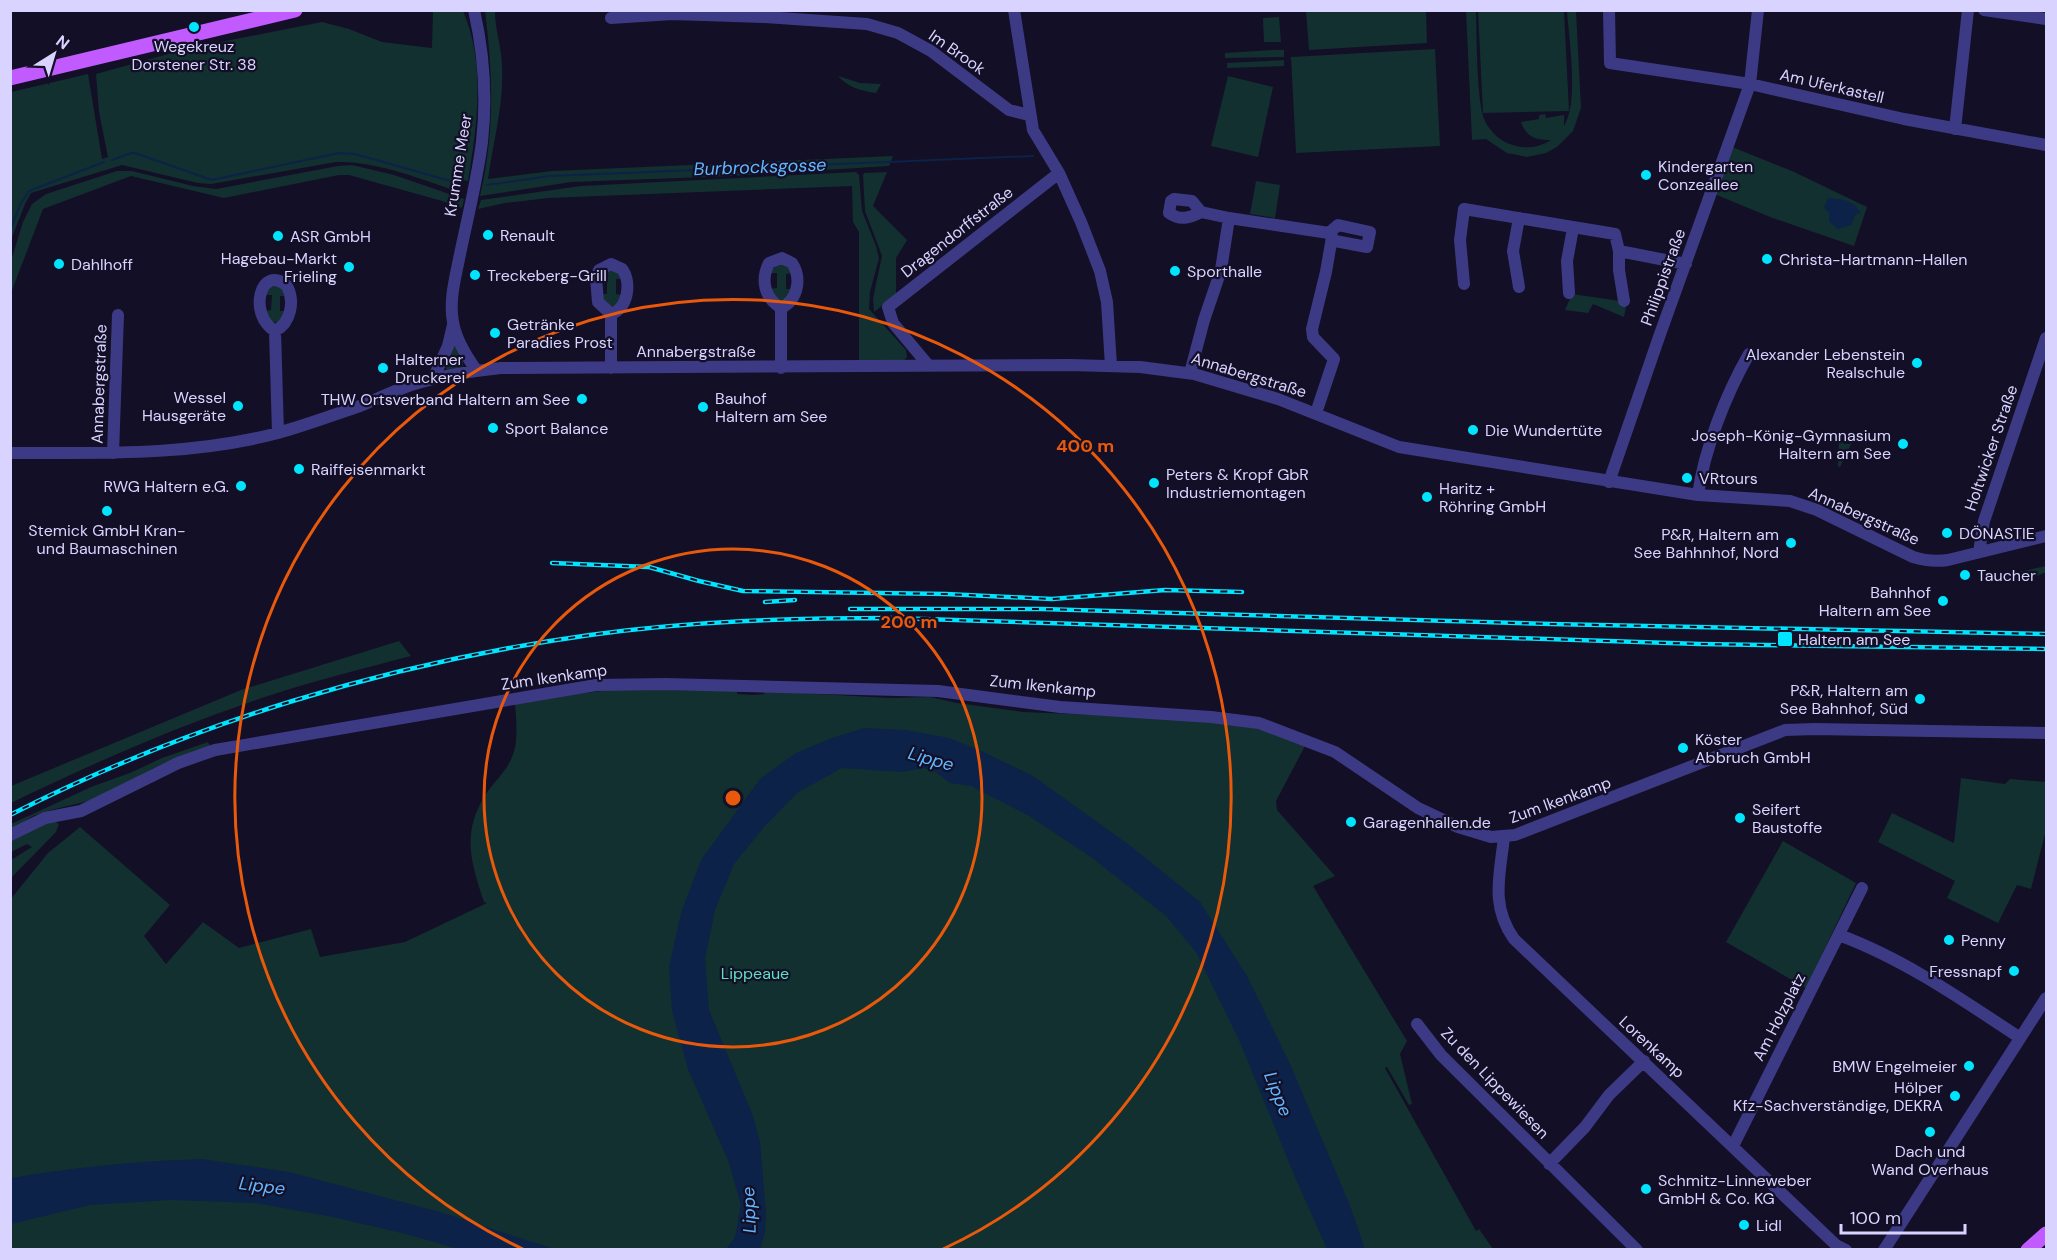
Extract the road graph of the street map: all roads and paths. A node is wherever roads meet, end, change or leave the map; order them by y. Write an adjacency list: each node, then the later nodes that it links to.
1 (295, 10): 11 (main road)
2 (474, 10): 30 (street, Krumme Meer)
3 (1014, 10): 13 (street)
4 (1609, 10): 12 (street, Am Uferkastell)
5 (1758, 10): 12 (street, Philippistraße)
6 (1968, 10): 14 (street)
7 (1984, 10): 10 (street)
8 (765, 14): 9 (street, Im Brook); 13 (street, Im Brook)
9 (611, 18)
10 (2046, 19)
11 (10, 78)
12 (1750, 84): 14 (street, Am Uferkastell); 22 (street, Philippistraße)
13 (1029, 115): 16 (street)
14 (1955, 129): 15 (street, Am Uferkastell)
15 (2046, 145)
16 (1059, 173): 35 (street, Dragendorffstraße); 36 (street)
17 (1201, 212): 18 (street)
18 (1229, 218): 40 (street); 42 (street)
19 (1519, 218): 20 (street); 23 (street); 24 (street)
20 (1573, 228): 21 (street); 25 (street)
21 (1619, 251): 22 (street); 26 (street)
22 (1686, 264): 46 (street, Philippistraße)
23 (1464, 284)
24 (1519, 287)
25 (1569, 293)
26 (1624, 301)
27 (782, 308): 38 (street)
28 (611, 314): 37 (street)
29 (118, 315): 45 (street, Annabergstraße)
30 (453, 324): 39 (street, Krumme Meer); 41 (street, Krumme Meer)
31 (275, 331): 43 (street)
32 (2046, 338): 34 (street, Holtwicker Straße)
33 (1749, 354): 47 (street)
34 (2043, 355): 49 (street, Holtwicker Straße)
35 (929, 366): 36 (street, Annabergstraße); 38 (street, Annabergstraße)
36 (1111, 366): 40 (street, Annabergstraße)
37 (611, 368): 38 (street, Annabergstraße); 39 (street, Annabergstraße)
38 (781, 368)
39 (477, 370): 41 (street, Annabergstraße)
40 (1190, 373): 42 (street, Annabergstraße)
41 (433, 379): 43 (street, Annabergstraße)
42 (1316, 413): 46 (street, Annabergstraße)
43 (278, 433): 45 (street, Annabergstraße)
44 (10, 453): 45 (street, Annabergstraße)
45 (113, 453)
46 (1609, 482): 47 (street, Annabergstraße)
47 (1698, 495): 49 (street, Annabergstraße)
48 (2046, 536): 49 (street, Annabergstraße)
49 (1979, 552)
50 (2046, 733): 52 (street, Zum Ikenkamp)
51 (10, 835): 52 (street, Zum Ikenkamp)
52 (1504, 837): 58 (street, Lorenkamp)
53 (1862, 888): 54 (street, Am Holzplatz)
54 (1839, 935): 57 (street); 59 (street, Am Holzplatz)
55 (2046, 998): 57 (street)
56 (1418, 1024): 60 (street, Zu den Lippewiesen)
57 (2020, 1038): 64 (street)
58 (1644, 1061): 59 (street, Lorenkamp); 60 (street, Zu den Lippewiesen)
59 (1733, 1146): 63 (street, Lorenkamp)
60 (1549, 1164): 62 (street, Zu den Lippewiesen)
61 (2046, 1234): 65 (main road)
62 (1637, 1250)
63 (1846, 1250)
64 (1884, 1250)
65 (2028, 1250)

